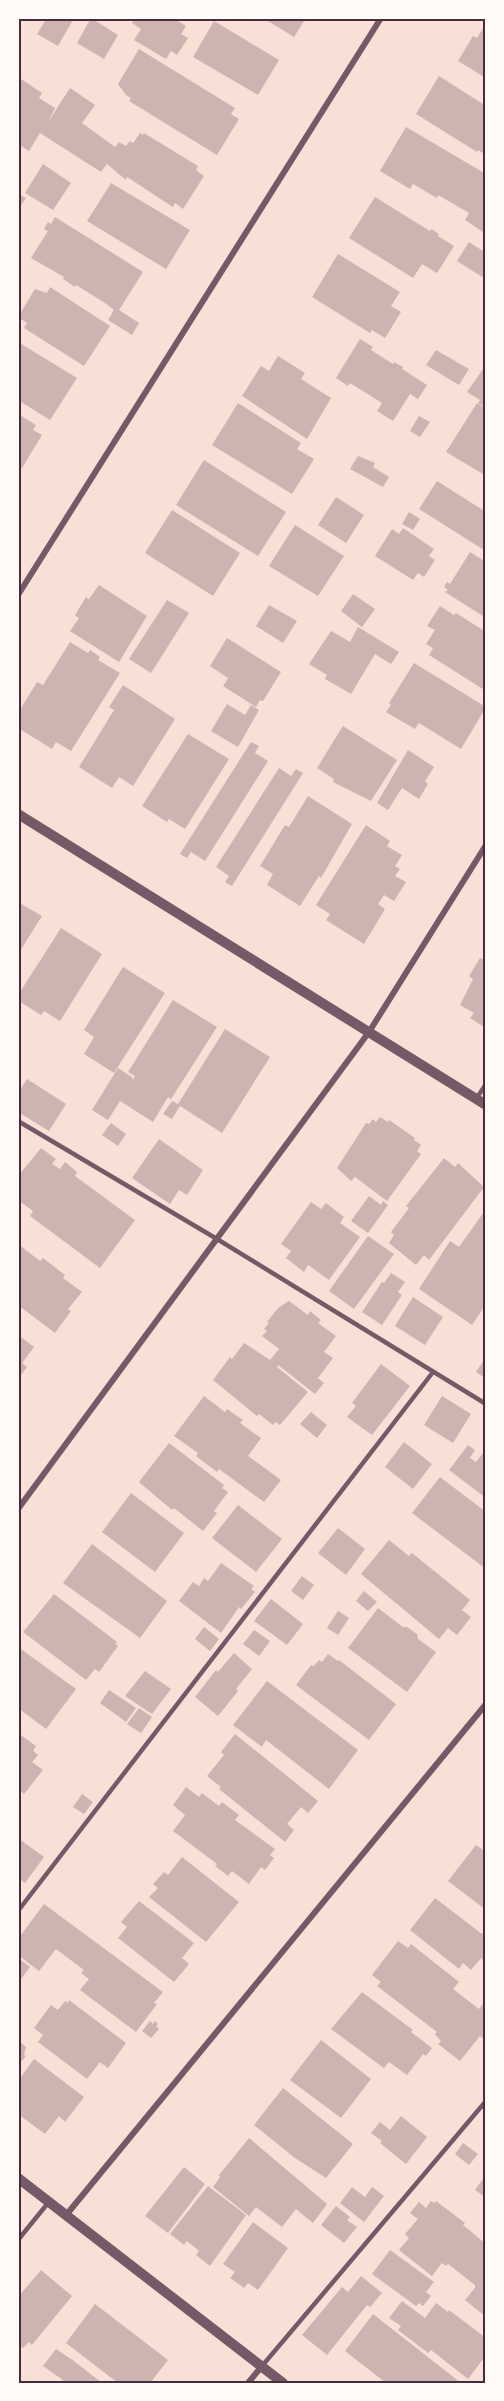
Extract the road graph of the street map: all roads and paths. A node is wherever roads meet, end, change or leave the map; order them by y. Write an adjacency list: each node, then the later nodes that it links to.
1 (381, 18): 2 (street)
2 (18, 595)
3 (18, 814): 5 (street)
4 (486, 845): 5 (street)
5 (369, 1032): 7 (street); 9 (street)
6 (486, 1084): 7 (lane)
7 (481, 1102)
8 (18, 1121): 9 (lane)
9 (217, 1239): 10 (lane); 12 (street)
10 (432, 1372): 11 (lane); 14 (lane)
11 (486, 1404)
12 (18, 1509)
13 (486, 1704): 18 (street)
14 (18, 1911)
15 (486, 2101): 20 (lane)
16 (18, 2178): 17 (street)
17 (49, 2201): 18 (street); 19 (lane)
18 (67, 2214): 20 (street)
19 (18, 2240)
20 (262, 2366): 21 (street); 22 (street)
21 (248, 2383)
22 (283, 2383)

